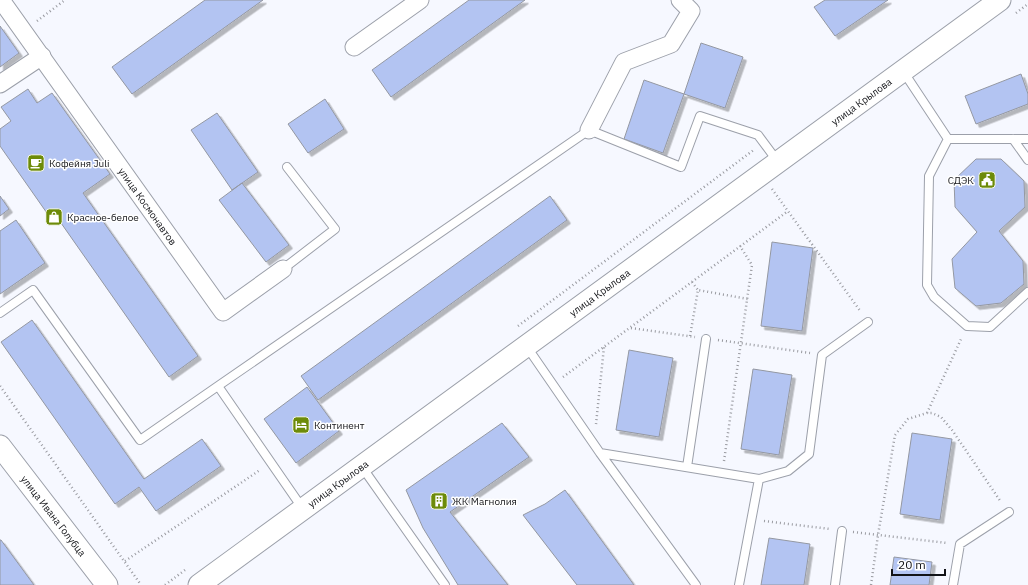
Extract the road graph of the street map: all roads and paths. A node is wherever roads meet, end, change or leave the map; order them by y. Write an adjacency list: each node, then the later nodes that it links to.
1 (1, 0): 6 (street, улица Космонавтов)
2 (65, 0): 6 (path)
3 (420, 0): 7 (street)
4 (680, 0): 11 (street)
5 (1000, 0): 9 (street, улица Крылова)
6 (23, 30): 8 (street, улица Космонавтов)
7 (354, 47)
8 (42, 56): 10 (street); 22 (street, улица Космонавтов)
9 (903, 71): 12 (lane); 17 (street, улица Крылова)
10 (0, 84)
11 (589, 130): 15 (lane); 40 (lane)
12 (948, 139): 13 (lane); 29 (lane)
13 (1013, 139): 14 (lane); 16 (lane)
14 (1028, 139)
15 (764, 142): 17 (lane); 30 (path)
16 (1028, 160)
17 (778, 162): 19 (street, улица Крылова)
18 (287, 167): 22 (lane)
19 (761, 174): 20 (path); 35 (street, улица Крылова)
20 (788, 211): 21 (path); 28 (path)
21 (740, 246): 23 (path); 26 (path)
22 (283, 270)
23 (692, 282): 24 (path); 31 (path)
24 (698, 290): 26 (path); 32 (path)
25 (1028, 292): 29 (lane)
26 (748, 299): 34 (path)
27 (0, 312): 40 (lane)
28 (868, 322): 37 (lane)
29 (967, 326): 41 (path)
30 (515, 328)
31 (630, 328): 32 (path); 36 (path)
32 (690, 336): 33 (path)
33 (706, 339): 34 (path); 47 (lane)
34 (742, 344): 37 (path); 48 (path)
35 (526, 347): 38 (lane); 46 (street, улица Крылова)
36 (604, 347): 38 (path); 42 (path)
37 (822, 355): 49 (lane)
38 (553, 385): 42 (lane)
39 (0, 386): 53 (path)
40 (218, 386): 45 (lane)
41 (927, 413): 51 (path); 61 (path)
42 (594, 443): 44 (lane)
43 (0, 446): 54 (street, улица Ивана Голубца)
44 (600, 453): 47 (lane); 58 (lane)
45 (271, 463): 50 (lane); 53 (path)
46 (362, 467): 50 (street, улица Крылова); 57 (lane)
47 (687, 467): 48 (lane)
48 (722, 473): 49 (lane)
49 (759, 479): 59 (lane)
50 (303, 510): 56 (street, улица Крылова)
51 (1009, 512): 62 (lane)
52 (842, 531): 60 (lane)
53 (125, 561): 55 (path)
54 (106, 585)
55 (141, 585)
56 (199, 585)
57 (445, 585)
58 (696, 585)
59 (739, 585)
60 (835, 585)
61 (871, 585)
62 (953, 585)

